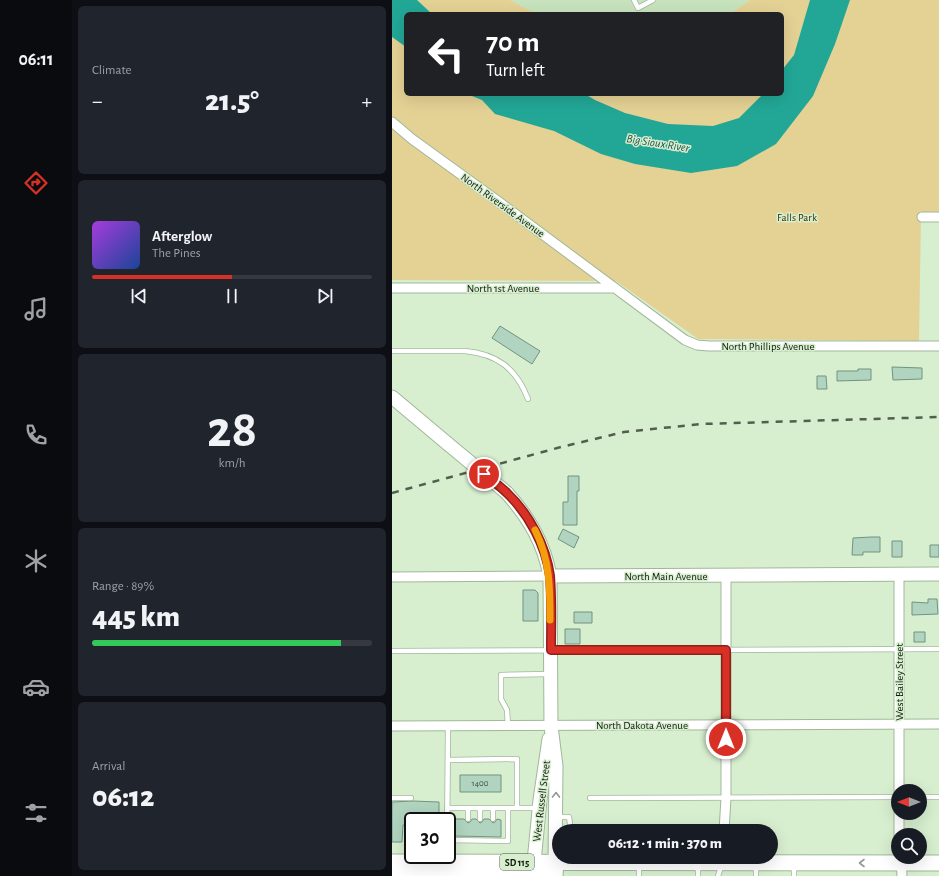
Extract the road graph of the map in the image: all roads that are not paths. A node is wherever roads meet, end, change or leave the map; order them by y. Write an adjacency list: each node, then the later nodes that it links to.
1 (634, 0): 2 (lane)
2 (653, 0)
3 (392, 122): 7 (street, North Riverside Avenue)
4 (922, 217): 5 (street)
5 (939, 217)
6 (392, 288): 7 (street, North 1st Avenue)
7 (615, 288): 8 (street, North Phillips Avenue)
8 (939, 346)
9 (392, 351): 10 (lane)
10 (528, 399)
11 (394, 400): 16 (main road, West Russell Street, bridge)
12 (899, 574): 13 (main road, North Main Avenue); 14 (main road, North Main Avenue); 17 (street, West Bailey Street)
13 (939, 574)
14 (726, 575): 16 (main road, North Main Avenue); 20 (street)
15 (392, 576): 16 (street, North Main Avenue)
16 (550, 576): 19 (main road, West Russell Street)
17 (899, 649): 18 (lane); 20 (lane); 23 (street, West Bailey Street)
18 (939, 649)
19 (551, 650): 20 (lane); 21 (lane); 22 (main road, West Russell Street)
20 (726, 650): 25 (street)
21 (392, 651)
22 (550, 674): 28 (lane); 29 (main road, West Russell Street)
23 (899, 724): 24 (street, North Dakota Avenue); 25 (street, North Dakota Avenue); 31 (street, West Bailey Street)
24 (939, 724)
25 (726, 725): 29 (street, North Dakota Avenue); 38 (street)
26 (392, 726): 27 (street, North Dakota Avenue)
27 (448, 726): 28 (street, North Dakota Avenue); 30 (lane)
28 (508, 726): 29 (street, North Dakota Avenue)
29 (551, 726): 45 (main road, West Russell Street); 47 (main road, West Russell Street, one-way to 29)
30 (448, 760): 39 (lane); 44 (lane)
31 (899, 784)
32 (891, 797): 38 (lane)
33 (927, 797): 34 (lane)
34 (939, 797)
35 (392, 798): 36 (lane)
36 (411, 798)
37 (590, 798): 38 (lane)
38 (726, 798): 52 (street)
39 (447, 808): 40 (lane); 46 (lane)
40 (468, 808): 41 (lane); 48 (lane)
41 (480, 808): 42 (lane); 49 (lane)
42 (493, 808): 43 (lane); 50 (lane)
43 (508, 808): 44 (lane); 53 (lane)
44 (517, 808): 45 (lane)
45 (539, 808): 63 (main road, West Russell Street)
46 (447, 812)
47 (555, 817): 51 (lane); 63 (main road, West Russell Street)
48 (468, 819)
49 (480, 819)
50 (493, 819)
51 (570, 824)
52 (724, 824)
53 (456, 840)
54 (939, 863): 57 (main road, SD 115)
55 (450, 865): 62 (main road, SD 115); 63 (main road, SD 115)
56 (721, 865): 59 (main road, SD 115); 60 (main road, SD 115)
57 (901, 865): 61 (main road, SD 115, one-way to 61)
58 (639, 869): 59 (main road, SD 115); 63 (main road, SD 115)
59 (698, 869)
60 (756, 869): 61 (main road, SD 115)
61 (794, 869)
62 (396, 870)
63 (543, 871)

